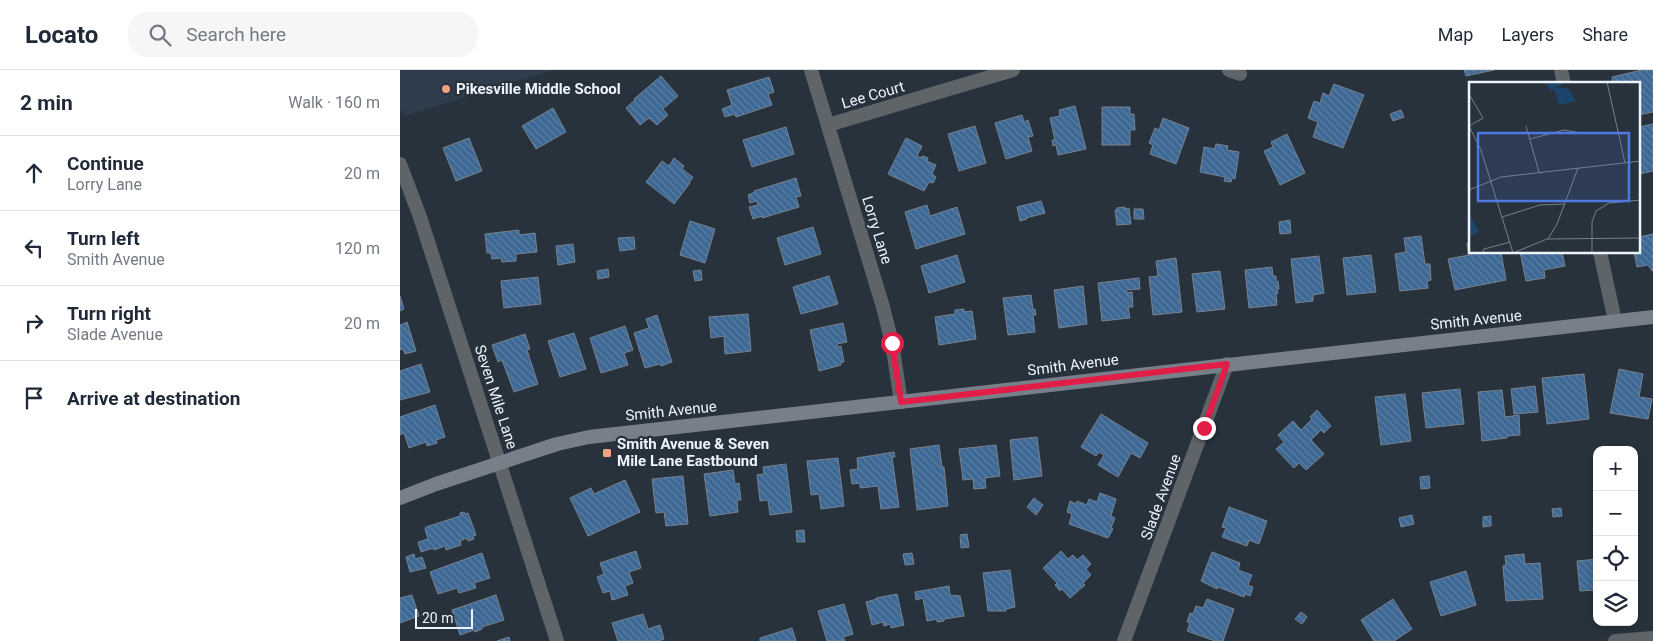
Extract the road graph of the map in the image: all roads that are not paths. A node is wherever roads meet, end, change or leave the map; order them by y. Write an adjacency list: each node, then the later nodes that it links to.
1 (811, 70): 3 (street, Lorry Lane)
2 (1013, 70): 3 (street, Lee Court)
3 (828, 125): 9 (street, Lorry Lane)
4 (400, 164): 10 (street, Seven Mile Lane)
5 (1600, 254): 7 (street)
6 (1653, 316): 7 (main road, Smith Avenue)
7 (1615, 321): 8 (main road, Smith Avenue)
8 (1227, 364): 9 (main road, Smith Avenue); 14 (street, Slade Avenue)
9 (901, 402): 10 (main road, Smith Avenue)
10 (501, 462): 11 (main road); 13 (street, Seven Mile Lane)
11 (400, 498)
12 (1653, 638): 15 (street)
13 (557, 641)
14 (1124, 641)
15 (1615, 641)

